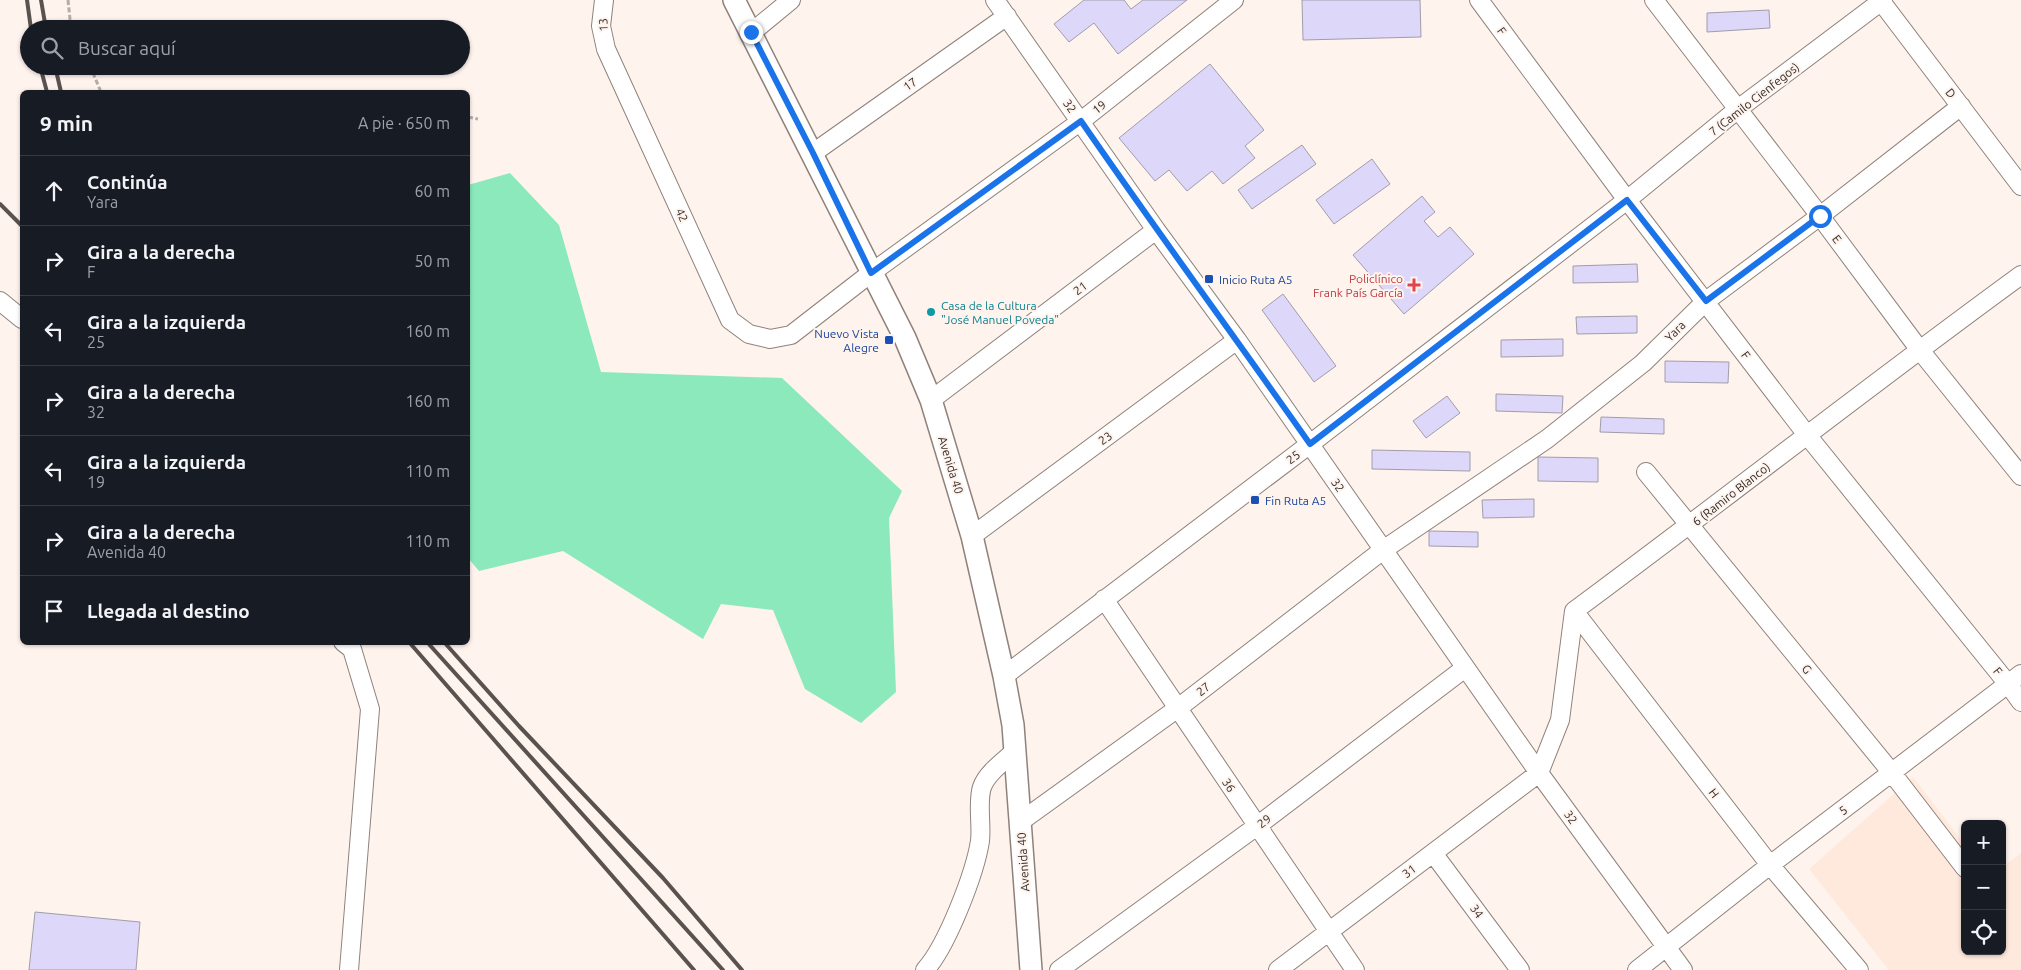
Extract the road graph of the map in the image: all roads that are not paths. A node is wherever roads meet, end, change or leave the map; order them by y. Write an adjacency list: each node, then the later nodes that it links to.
1 (604, 0): 11 (street, 13)
2 (734, 0): 10 (main road, Avenida 40)
3 (791, 0): 10 (street)
4 (995, 0): 9 (street, 32)
5 (1234, 0): 14 (street, 19)
6 (1480, 0): 17 (street, F)
7 (1654, 0): 13 (street, E)
8 (1881, 1): 12 (street, D); 13 (street, 7 (Camilo Cienfegos))
9 (1007, 16): 14 (street, 32); 15 (street, 17)
10 (751, 32): 15 (main road, Avenida 40)
11 (606, 49): 25 (street, 42)
12 (1961, 106): 16 (street, D); 18 (street, Yara)
13 (1738, 109): 17 (street, 7 (Camilo Cienfegos)); 18 (street, E)
14 (1081, 121): 19 (street, 32); 20 (street, 19)
15 (813, 153): 20 (main road, Avenida 40)
16 (2021, 186)
17 (1627, 200): 23 (street, F); 30 (street, 25)
18 (1820, 216): 23 (street, Yara); 27 (street, E)
19 (1156, 230): 26 (street, 32); 28 (street, 21)
20 (871, 273): 25 (street, 19); 28 (main road, Avenida 40)
21 (2021, 275): 27 (street, 6 (Ramiro Blanco))
22 (0, 301): 24 (street)
23 (1706, 301): 29 (street, F); 35 (street, Yara)
24 (20, 317)
25 (791, 335)
26 (1237, 340): 30 (street, 32); 34 (street, 23)
27 (1919, 349): 29 (street, 6 (Ramiro Blanco)); 32 (street, E)
28 (931, 400): 34 (main road, Avenida 40)
29 (1807, 435): 33 (street, 6 (Ramiro Blanco)); 41 (street, F)
30 (1310, 444): 35 (street, 32); 36 (street, 25)
31 (1646, 472): 33 (street, G)
32 (2021, 476)
33 (1690, 526): 37 (street, 6 (Ramiro Blanco)); 46 (street, G)
34 (972, 536): 40 (main road, Avenida 40)
35 (1383, 550): 39 (street, 32); 43 (street, 27)
36 (1104, 599): 40 (street, 25); 43 (street, 36)
37 (1574, 611): 45 (street); 50 (street, H)
38 (347, 645): 54 (street)
39 (1465, 668): 45 (street, 32); 48 (street, 29)
40 (1004, 676): 44 (main road, Avenida 40)
41 (2015, 679): 42 (street, F); 46 (street, 5)
42 (2021, 702)
43 (1178, 708): 47 (street, 27); 48 (street, 36)
44 (1015, 751): 47 (main road, Avenida 40); 55 (street)
45 (1539, 773): 49 (street, 31); 53 (street, 32)
46 (1892, 773): 50 (street, 5); 51 (street, G)
47 (1020, 822): 56 (main road, Avenida 40)
48 (1257, 826): 52 (street, 36); 57 (street, 29)
49 (1433, 852): 52 (street, 31); 60 (street, 34)
50 (1770, 865): 53 (street, 5); 63 (street, H)
51 (1963, 865)
52 (1328, 932): 58 (street, 31); 59 (street, 36)
53 (1666, 947): 61 (street, 5); 62 (street, 32)
54 (349, 970)
55 (925, 970)
56 (1030, 970)
57 (1059, 970)
58 (1278, 970)
59 (1355, 970)
60 (1520, 970)
61 (1637, 970)
62 (1682, 970)
63 (1859, 970)

